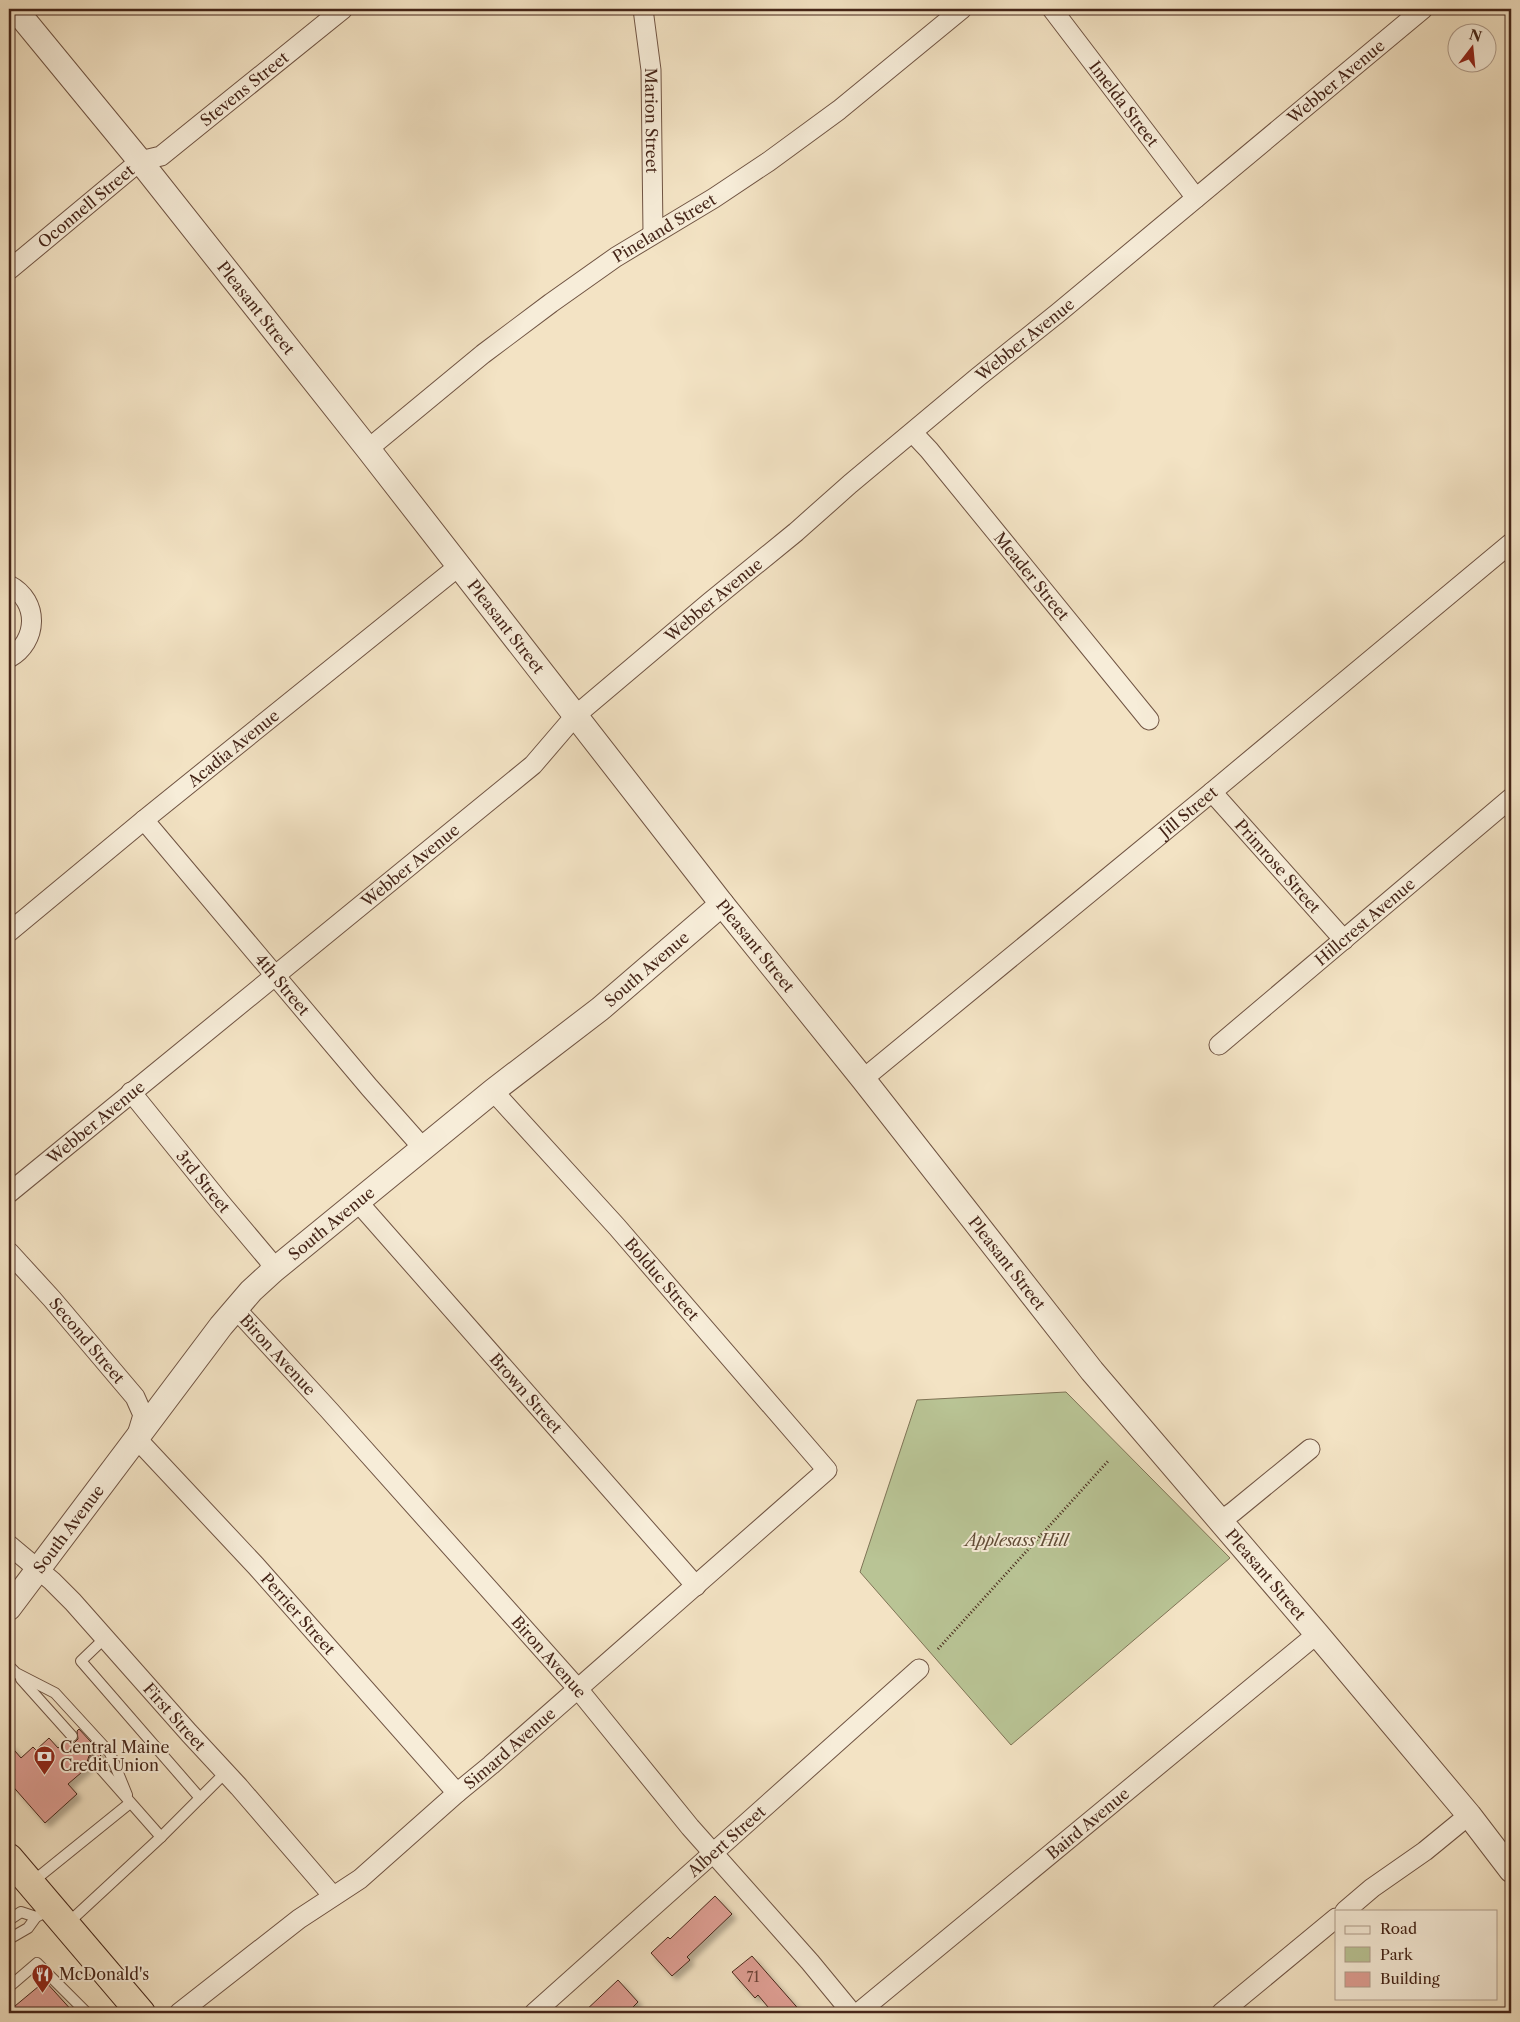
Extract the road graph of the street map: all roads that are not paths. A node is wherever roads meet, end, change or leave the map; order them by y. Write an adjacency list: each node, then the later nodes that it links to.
1 (15, 9): 7 (street, Pleasant Street)
2 (343, 9): 7 (street, Stevens Street)
3 (643, 9): 9 (street, Marion Street)
4 (962, 9): 9 (street, Pineland Street)
5 (1052, 9): 8 (street, Imelda Street)
6 (1423, 9): 8 (street, Webber Avenue)
7 (140, 161): 10 (street, Oconnell Street); 12 (street, Pleasant Street)
8 (1196, 198): 11 (street, Webber Avenue)
9 (653, 233): 12 (street, Pineland Street)
10 (9, 270)
11 (913, 434): 17 (street, Webber Avenue); 18 (street, Meader Street)
12 (368, 449): 14 (street, Pleasant Street)
13 (1511, 543): 19 (street, Jill Street)
14 (459, 566): 17 (street, Pleasant Street); 21 (street, Acadia Avenue)
15 (9, 585): 16 (street)
16 (9, 658)
17 (576, 716): 22 (street, Pleasant Street); 25 (street, Webber Avenue)
18 (1149, 720)
19 (1212, 792): 24 (street, Primrose Street); 27 (street, Jill Street)
20 (1511, 798): 24 (street, Hillcrest Avenue)
21 (144, 820): 23 (street, Acadia Avenue); 25 (street, 4th Street)
22 (722, 904): 27 (street, Pleasant Street); 28 (street, South Avenue)
23 (9, 932)
24 (1344, 940): 26 (street, Hillcrest Avenue)
25 (275, 975): 29 (street, Webber Avenue); 30 (street, 4th Street)
26 (1219, 1046)
27 (863, 1079): 39 (street, Pleasant Street)
28 (493, 1091): 30 (street, South Avenue); 38 (street, Bolduc Street)
29 (131, 1092): 31 (street, Webber Avenue); 34 (street, 3rd Street)
30 (423, 1148): 32 (street, South Avenue)
31 (9, 1193)
32 (357, 1201): 34 (street, South Avenue); 42 (street, Brown Street)
33 (9, 1252): 36 (street, Second Street)
34 (274, 1270): 35 (street, South Avenue)
35 (236, 1309): 36 (street, South Avenue); 48 (street, Biron Avenue)
36 (136, 1438): 41 (street, South Avenue); 52 (street, Perrier Street)
37 (1310, 1449): 39 (street)
38 (828, 1470): 42 (street, Simard Avenue)
39 (1220, 1520): 44 (street, Pleasant Street)
40 (9, 1545): 41 (street, First Street)
41 (37, 1570): 43 (street, South Avenue); 45 (street, First Street)
42 (696, 1586): 48 (street, Simard Avenue)
43 (9, 1608)
44 (1317, 1634): 55 (street, Pleasant Street); 73 (street, Baird Avenue)
45 (105, 1638): 51 (street, First Street); 53 (lane)
46 (919, 1668): 57 (street, Albert Street)
47 (12, 1670): 49 (lane); 54 (lane)
48 (578, 1689): 52 (street, Simard Avenue); 57 (street, Biron Avenue)
49 (72, 1736)
50 (94, 1762): 54 (lane)
51 (226, 1772): 53 (lane); 61 (street, First Street)
52 (456, 1793): 61 (street, Simard Avenue)
53 (200, 1798): 56 (lane)
54 (130, 1803): 56 (lane); 60 (lane)
55 (1469, 1815): 59 (street, Pleasant Street); 62 (street)
56 (161, 1837): 63 (lane)
57 (713, 1853): 71 (street, Albert Street); 72 (street, Biron Avenue)
58 (9, 1858): 60 (highway)
59 (1511, 1870)
60 (30, 1884): 63 (highway)
61 (333, 1896): 70 (street, Simard Avenue)
62 (1346, 1910)
63 (51, 1917): 65 (lane); 66 (lane); 69 (highway)
64 (1335, 1919): 74 (street)
65 (9, 1920)
66 (9, 1939)
67 (9, 1987): 68 (lane)
68 (87, 2013)
69 (141, 2013)
70 (179, 2013)
71 (534, 2013)
72 (852, 2013)
73 (858, 2013)
74 (1221, 2013)

